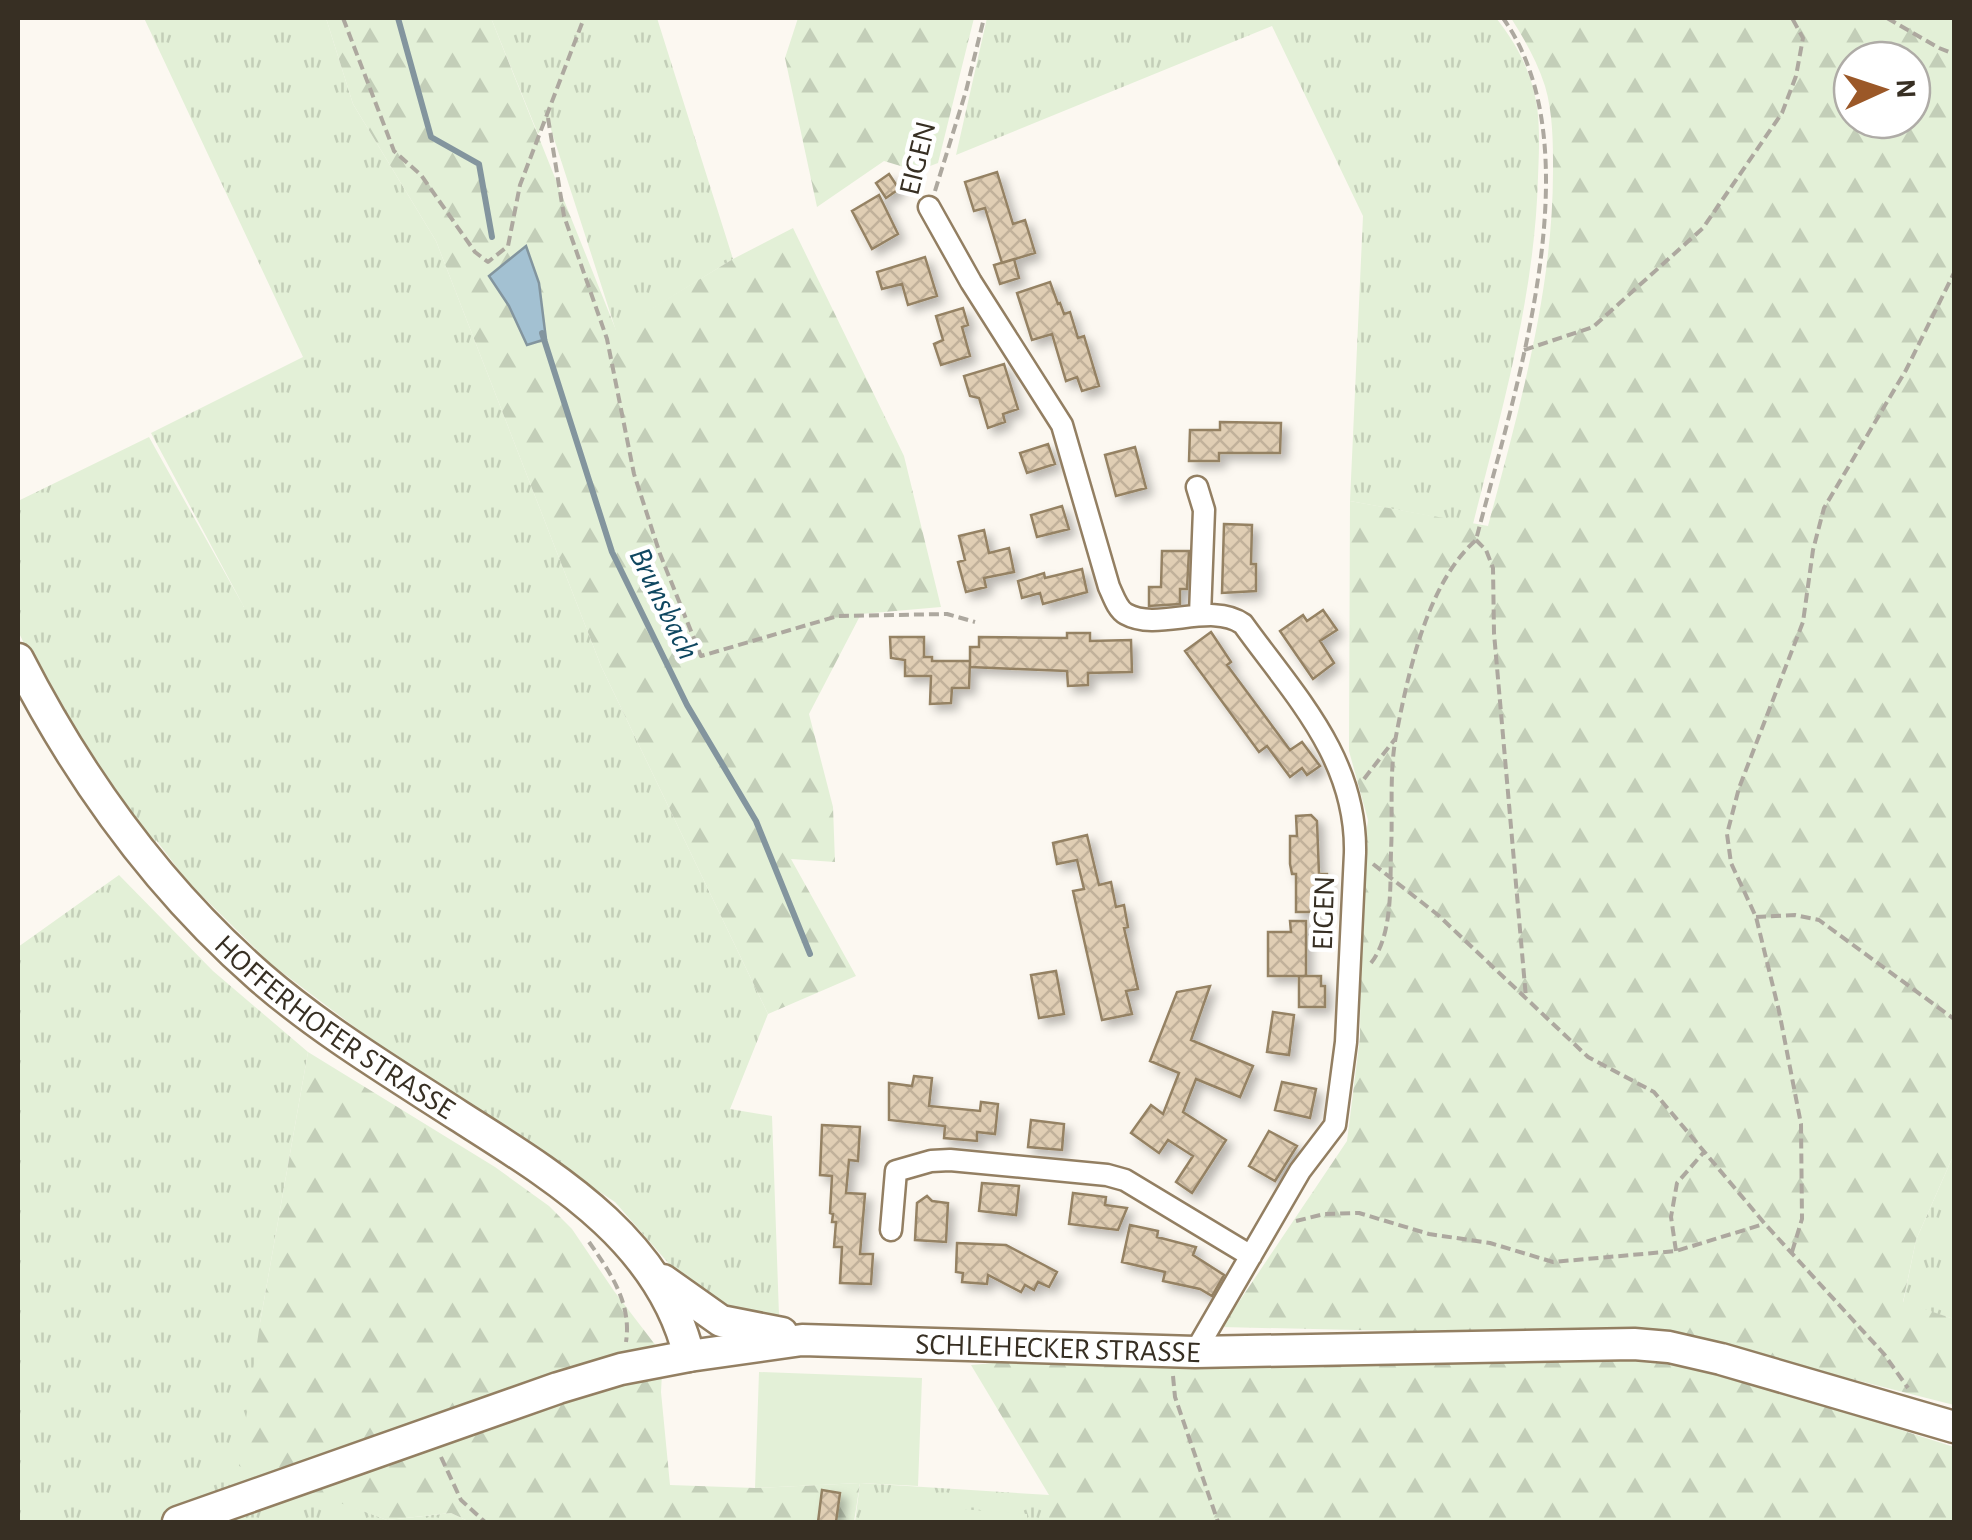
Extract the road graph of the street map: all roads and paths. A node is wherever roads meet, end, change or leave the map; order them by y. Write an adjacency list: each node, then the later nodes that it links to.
1 (343, 18): 8 (path)
2 (584, 18): 8 (path)
3 (984, 18): 9 (path, EIGEN)
4 (1503, 18): 11 (path)
5 (1792, 18): 11 (path)
6 (1887, 18): 7 (path)
7 (1954, 54)
8 (548, 118): 15 (path)
9 (929, 207): 14 (street, EIGEN)
10 (1954, 273): 21 (path)
11 (1524, 350): 13 (path)
12 (1197, 487): 14 (street)
13 (1476, 540): 17 (path); 23 (path)
14 (1200, 616): 18 (street, EIGEN)
15 (975, 622)
16 (18, 659): 32 (main road, HOFFERHOFER STRASSE)
17 (1395, 738): 18 (path); 20 (path)
18 (1350, 792): 19 (street, EIGEN)
19 (1356, 853): 20 (path); 26 (street, EIGEN)
20 (1390, 878): 22 (path); 23 (path)
21 (1756, 917): 24 (path); 30 (path)
22 (1369, 966)
23 (1526, 1000): 25 (path)
24 (1954, 1019)
25 (1704, 1152): 27 (path); 29 (path)
26 (1271, 1218): 29 (path); 31 (street, EIGEN)
27 (1764, 1224): 29 (path); 30 (path)
28 (891, 1230): 31 (street)
29 (1676, 1251)
30 (1792, 1252): 36 (path)
31 (1251, 1256): 34 (street, EIGEN)
32 (645, 1266): 33 (main road); 35 (main road, HOFFERHOFER STRASSE)
33 (802, 1340): 34 (main road, SCHLEHECKER STRASSE); 35 (main road, SCHLEHECKER STRASSE)
34 (1182, 1352): 36 (main road, SCHLEHECKER STRASSE); 41 (path)
35 (689, 1356): 38 (main road, SCHLEHECKER STRASSE)
36 (1905, 1412): 37 (main road, SCHLEHECKER STRASSE)
37 (1954, 1427)
38 (428, 1431): 39 (main road, SCHLEHECKER STRASSE); 40 (path)
39 (178, 1522)
40 (485, 1522)
41 (1218, 1522)

